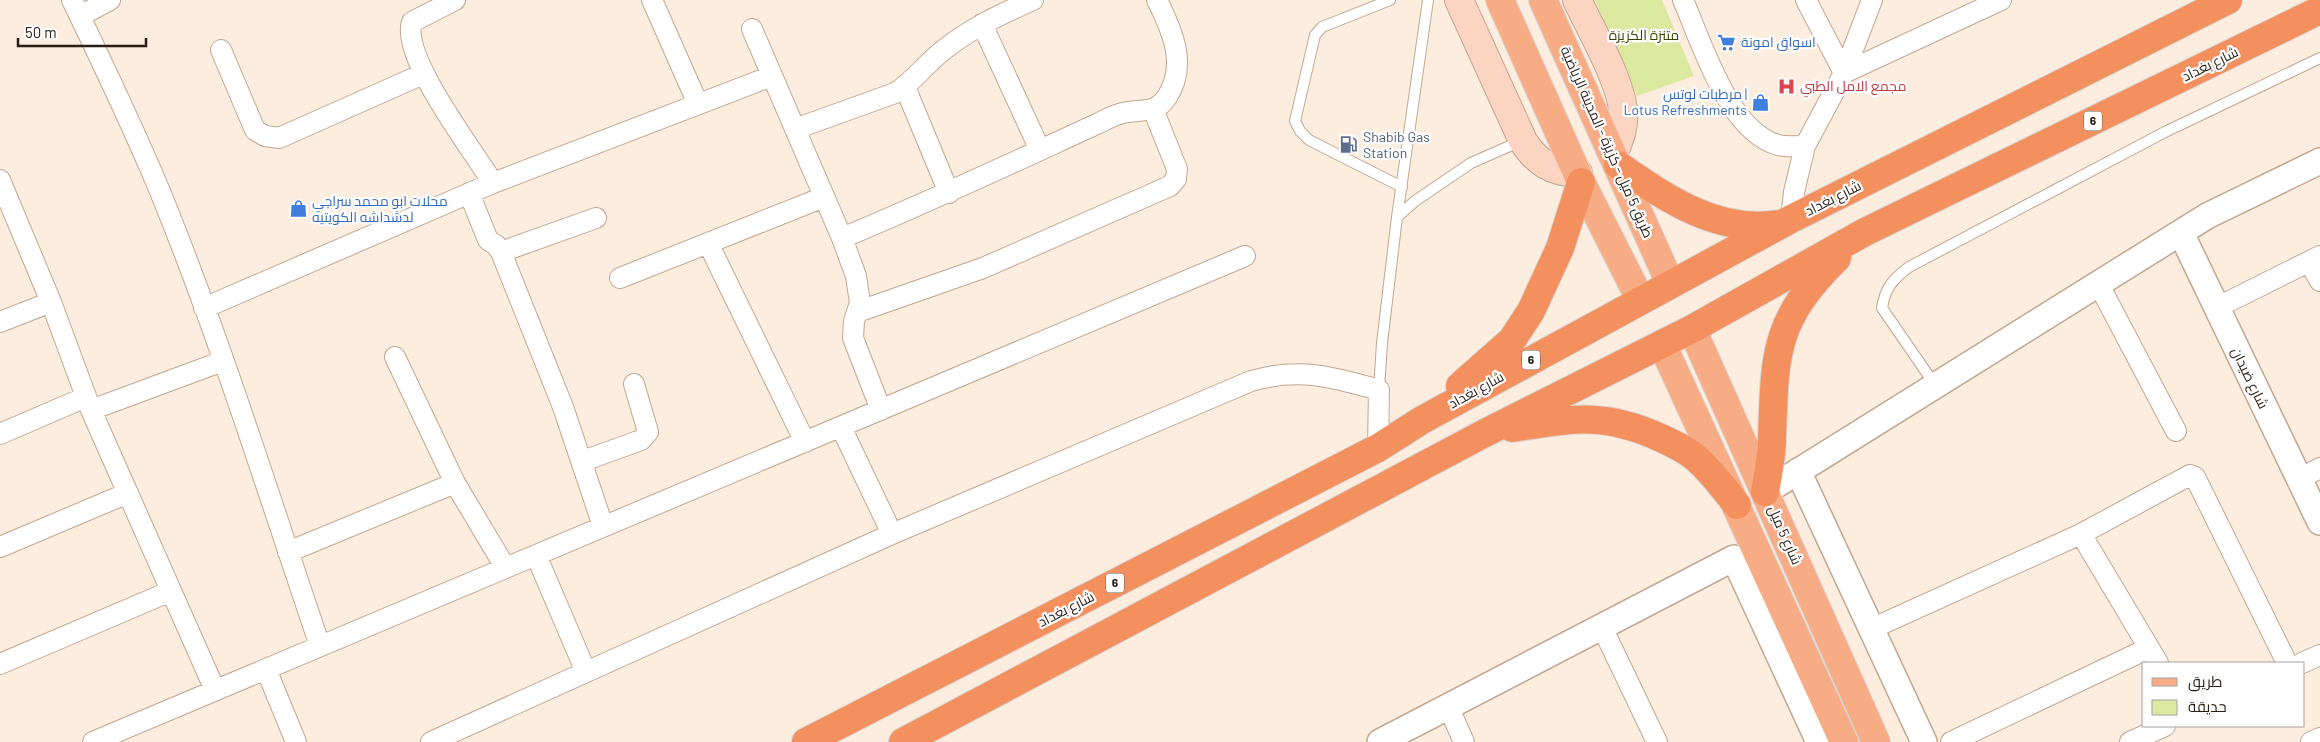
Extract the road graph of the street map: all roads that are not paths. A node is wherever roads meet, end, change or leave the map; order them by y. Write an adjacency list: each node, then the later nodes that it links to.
1 (110, 0): 17 (street)
2 (455, 0): 24 (street)
3 (652, 0): 27 (street)
4 (1033, 0): 19 (street)
5 (1157, 0): 28 (street)
6 (1390, 0): 38 (lane)
7 (1428, 0): 38 (lane)
8 (1459, 0): 30 (main road)
9 (1500, 0): 35 (main road)
10 (1543, 0): 33 (main road, طريق 5 ميل - كزيزة - المدينة الرياضية)
11 (1578, 0): 33 (main road)
12 (1683, 0): 31 (street)
13 (1806, 0): 23 (street)
14 (1872, 0): 23 (street)
15 (2001, 0): 23 (street)
16 (2228, 0): 45 (highway, شارع بغداد / 6)
17 (76, 8): 59 (street)
18 (2320, 10): 46 (highway, شارع بغداد / 6)
19 (982, 24): 26 (street); 32 (street)
20 (752, 29): 25 (street)
21 (221, 50): 24 (street)
22 (2320, 58): 68 (lane)
23 (1844, 73): 31 (street)
24 (423, 74): 37 (street)
25 (772, 76): 27 (street); 29 (street)
26 (905, 87): 29 (street); 40 (street)
27 (698, 104): 37 (street)
28 (1152, 109): 32 (street); 61 (street)
29 (795, 129): 41 (street)
30 (1523, 141): 35 (main road); 43 (lane)
31 (1805, 146): 45 (street)
32 (1040, 150): 40 (street)
33 (1616, 159): 45 (highway); 55 (main road, طريق 5 ميل - كزيزة - المدينة الرياضية)
34 (2320, 161): 47 (street)
35 (1579, 178): 57 (main road); 72 (highway)
36 (0, 180): 42 (street)
37 (494, 183): 39 (street)
38 (1402, 187): 43 (lane)
39 (469, 193): 50 (street); 59 (street)
40 (949, 193): 48 (street)
41 (824, 197): 48 (street); 49 (street)
42 (6, 211): 58 (street)
43 (1397, 217): 69 (lane)
44 (596, 218): 50 (street)
45 (1788, 221): 55 (highway, شارع بغداد / 6)
46 (1865, 232): 63 (highway, شارع بغداد / 6); 83 (highway)
47 (2181, 233): 56 (street); 60 (street, شارع ضيدان)
48 (842, 238): 61 (street)
49 (708, 243): 53 (street); 77 (street)
50 (501, 252): 79 (street)
51 (1245, 256): 71 (street)
52 (2315, 259): 54 (street); 60 (street)
53 (620, 278)
54 (2320, 281)
55 (1670, 283): 57 (highway, شارع بغداد / 6)
56 (2099, 285): 68 (street); 74 (street)
57 (1640, 299): 72 (highway, شارع بغداد / 6)
58 (51, 302): 62 (street); 70 (street)
59 (204, 308): 66 (street)
60 (2216, 308): 81 (street, شارع ضيدان)
61 (857, 312): 71 (street)
62 (0, 322)
63 (1692, 329): 64 (highway, شارع بغداد / 6); 83 (main road, شارع 5 ميل)
64 (1662, 344): 75 (highway, شارع بغداد / 6); 85 (main road)
65 (395, 357): 82 (street)
66 (224, 361): 70 (street); 91 (street)
67 (634, 384): 79 (street)
68 (1936, 386): 80 (street)
69 (1380, 390): 78 (street); 88 (street)
70 (89, 404): 76 (street); 84 (street)
71 (881, 410): 73 (street)
72 (1422, 420): 78 (highway, شارع بغداد / 6)
73 (841, 427): 77 (street); 88 (street)
74 (2176, 431)
75 (1486, 433): 85 (highway); 113 (highway, شارع بغداد / 6)
76 (0, 434)
77 (805, 442): 87 (street)
78 (1378, 448): 112 (highway, شارع بغداد / 6)
79 (583, 461): 87 (street)
80 (1798, 471): 83 (street); 96 (street)
81 (2310, 473): 86 (street, شارع ضيدان)
82 (455, 483): 91 (street); 93 (street)
83 (1765, 492): 119 (main road, شارع 5 ميل)
84 (128, 493): 90 (street); 94 (street)
85 (1737, 505): 118 (main road)
86 (2320, 522)
87 (603, 526): 92 (street)
88 (892, 534): 104 (street)
89 (2081, 534): 96 (street); 99 (street); 100 (street)
90 (0, 547)
91 (288, 552): 97 (street)
92 (536, 555): 93 (street); 104 (street)
93 (505, 568): 97 (street)
94 (171, 591): 102 (street); 105 (street)
95 (1601, 625): 106 (street); 116 (street); 117 (street)
96 (1871, 629): 120 (street)
97 (320, 646): 103 (street)
98 (2320, 655): 101 (street)
99 (2154, 656): 121 (street)
100 (2286, 662)
101 (2304, 662)
102 (0, 664)
103 (266, 669): 105 (street); 110 (street)
104 (586, 672): 111 (street)
105 (215, 690): 109 (street)
106 (1448, 706): 114 (street); 115 (street)
107 (2164, 732): 122 (street)
108 (2320, 738): 123 (street)
109 (93, 742)
110 (296, 742)
111 (431, 742)
112 (806, 742)
113 (903, 742)
114 (1380, 742)
115 (1464, 742)
116 (1657, 742)
117 (1819, 742)
118 (1844, 742)
119 (1876, 742)
120 (1924, 742)
121 (1951, 742)
122 (2130, 742)
123 (2311, 742)

